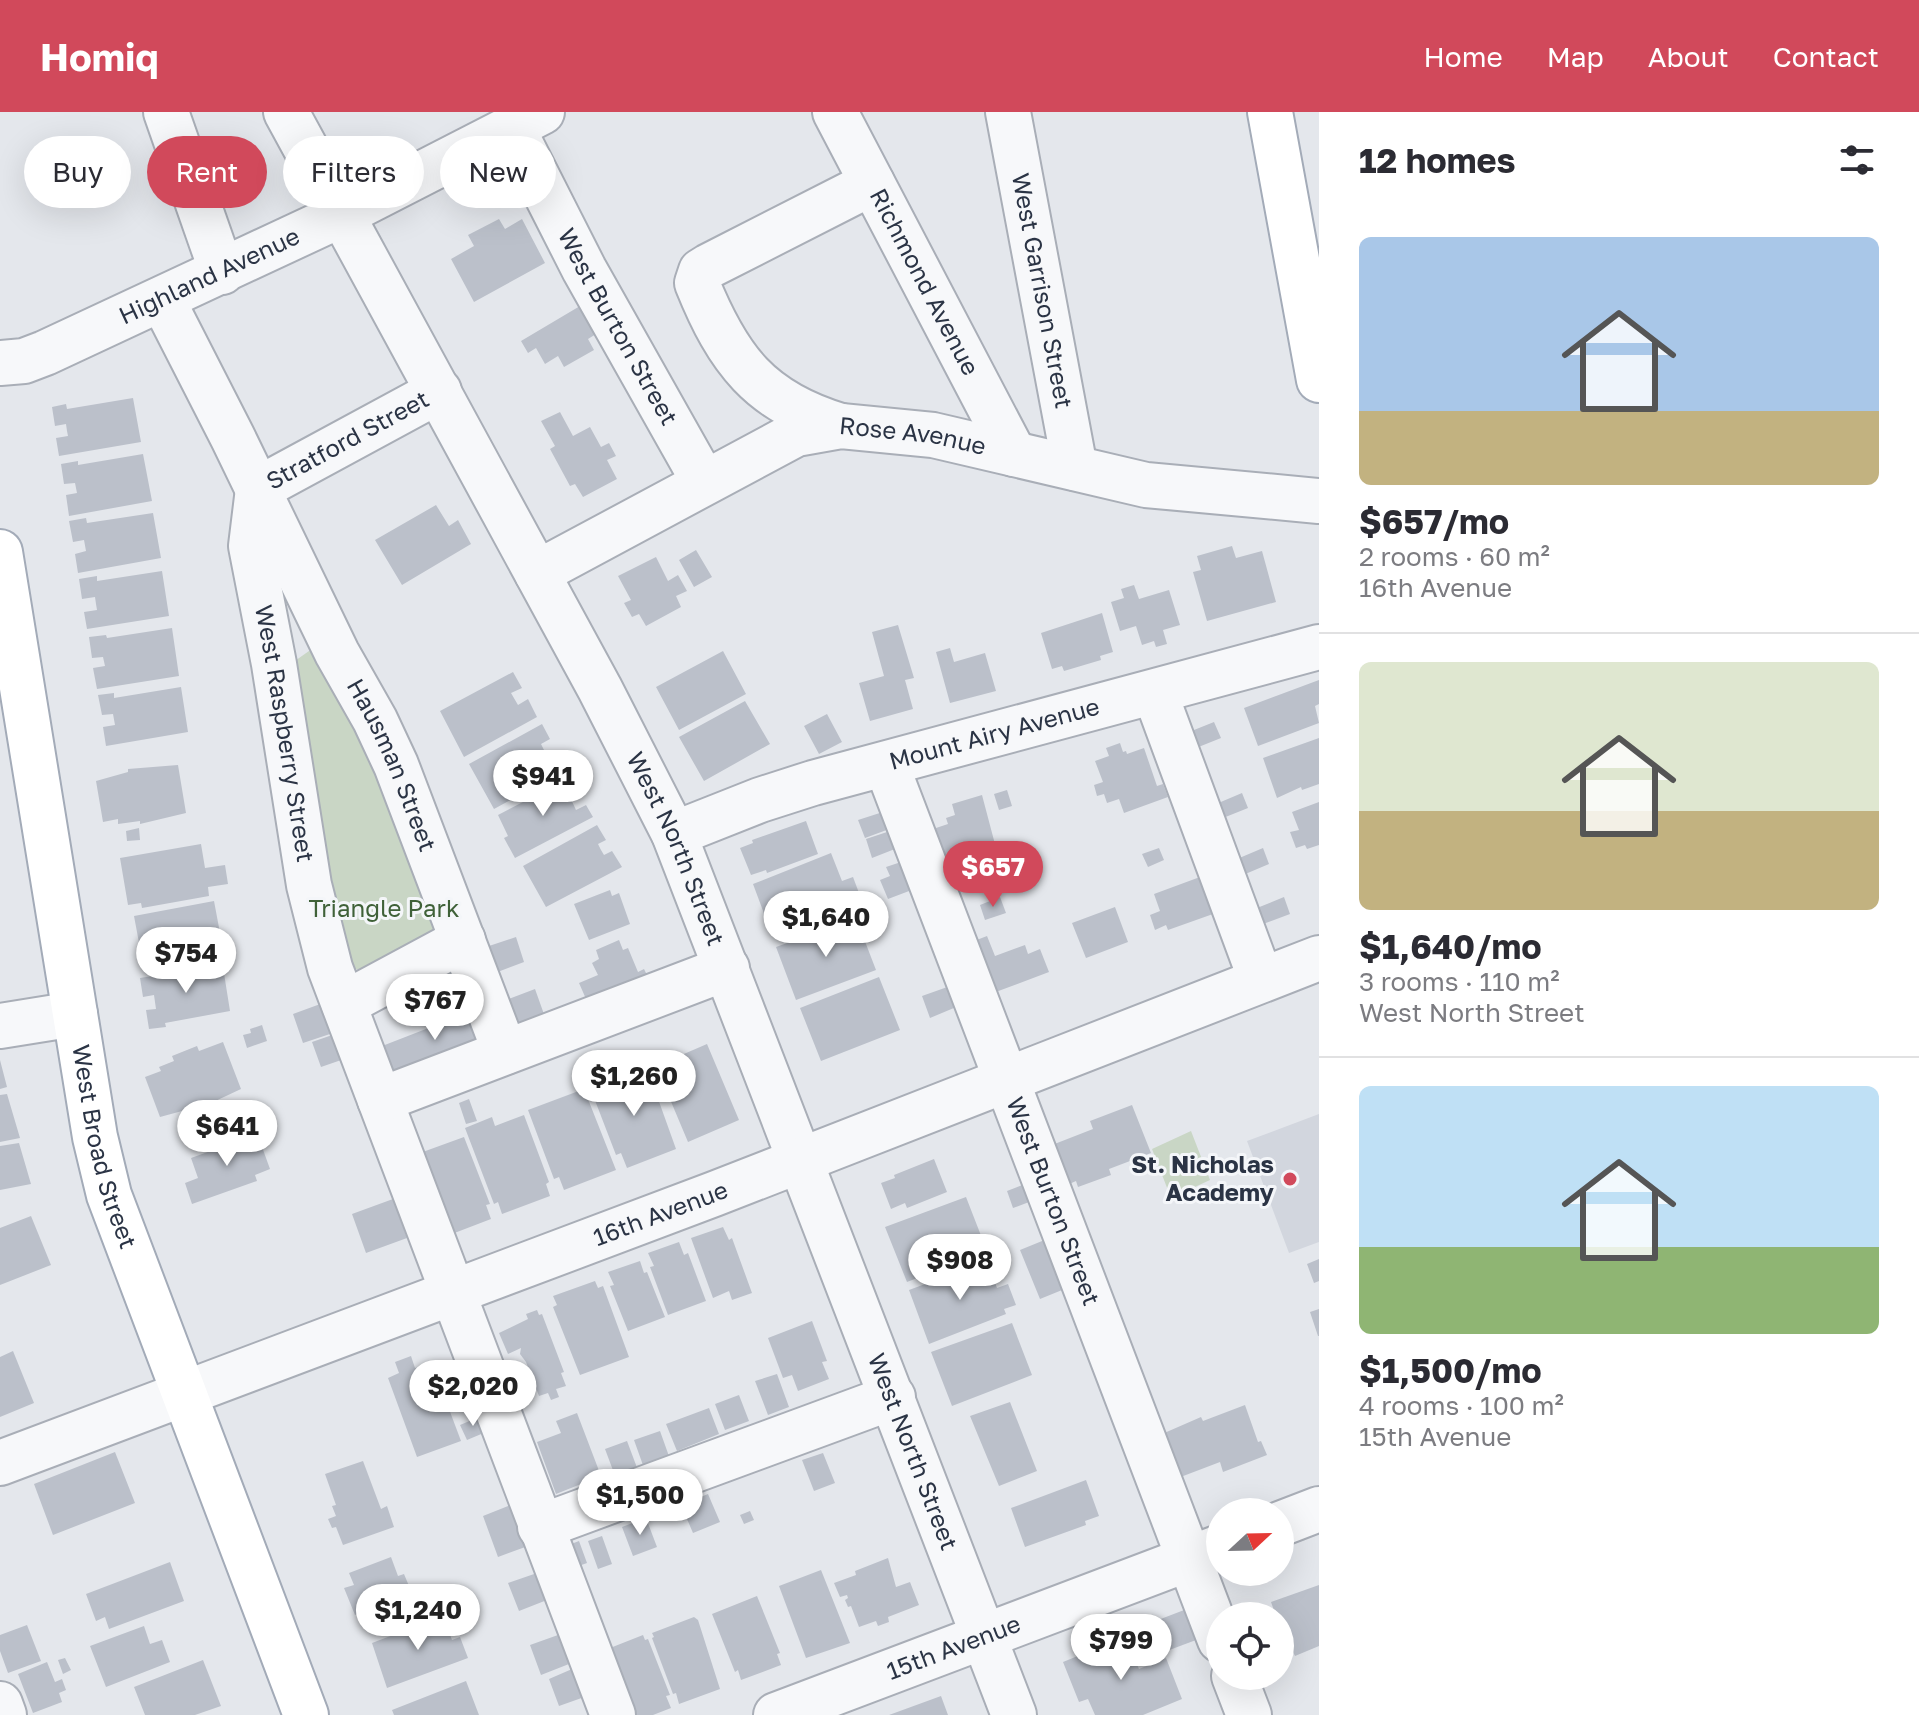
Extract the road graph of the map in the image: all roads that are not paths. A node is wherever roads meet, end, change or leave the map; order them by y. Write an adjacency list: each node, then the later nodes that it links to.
1 (166, 112): 9 (street)
2 (286, 112): 8 (street, West North Street)
3 (835, 112): 7 (street, Richmond Avenue)
4 (1008, 112): 16 (street, West Garrison Street)
5 (1270, 112): 12 (main road)
6 (527, 120): 8 (street, Highland Avenue); 17 (street, West Burton Street)
7 (872, 183): 14 (street); 15 (street, Richmond Avenue)
8 (343, 214): 9 (street, Highland Avenue); 13 (street, West North Street)
9 (222, 272): 10 (street, Highland Avenue)
10 (162, 299): 11 (street, Highland Avenue); 18 (street)
11 (0, 363)
12 (1319, 380)
13 (439, 391): 18 (street, Stratford Street); 21 (street, West North Street)
14 (841, 426): 15 (street, Rose Avenue); 17 (street, Rose Avenue)
15 (1014, 454): 16 (street, Rose Avenue)
16 (1075, 468): 19 (street, Rose Avenue)
17 (704, 482): 21 (street, Rose Avenue)
18 (258, 489): 26 (street, Hausman Street); 30 (street, West Raspberry Street)
19 (1319, 501)
20 (0, 552): 31 (main road, West Broad Street)
21 (537, 573): 25 (street, West North Street)
22 (1319, 647): 23 (street, Mount Airy Avenue)
23 (1155, 693): 24 (street, Mount Airy Avenue); 29 (street)
24 (886, 764): 25 (street, Mount Airy Avenue); 34 (street, West Burton Street)
25 (674, 834): 28 (street, West North Street)
26 (463, 940): 30 (street); 33 (street, Hausman Street)
27 (1319, 958): 29 (street, 16th Avenue)
28 (727, 968): 33 (street); 36 (street, West North Street)
29 (1261, 980): 34 (street, 16th Avenue)
30 (344, 1004): 35 (street, West Raspberry Street)
31 (75, 1014): 32 (street); 38 (main road, West Broad Street)
32 (0, 1026)
33 (505, 1052): 35 (street)
34 (1005, 1079): 36 (street, 16th Avenue); 44 (street, West Burton Street)
35 (380, 1100): 37 (street, West Raspberry Street)
36 (802, 1160): 37 (street, 16th Avenue); 39 (street, West North Street)
37 (451, 1293): 38 (street, 16th Avenue); 43 (street, West Raspberry Street)
38 (185, 1394): 40 (street, 16th Avenue); 50 (main road, West Broad Street)
39 (893, 1397): 43 (street); 46 (street, West North Street)
40 (0, 1463)
41 (1319, 1509): 42 (street)
42 (1294, 1519)
43 (540, 1527): 51 (street, West Raspberry Street)
44 (1205, 1553): 45 (street, West Burton Street); 46 (street, 15th Avenue)
45 (1213, 1602)
46 (985, 1637): 52 (street, 15th Avenue); 53 (street, West North Street)
47 (1239, 1690): 54 (street)
48 (0, 1704): 49 (street)
49 (4, 1715)
50 (306, 1715)
51 (613, 1715)
52 (776, 1715)
53 (1014, 1715)
54 (1249, 1715)

